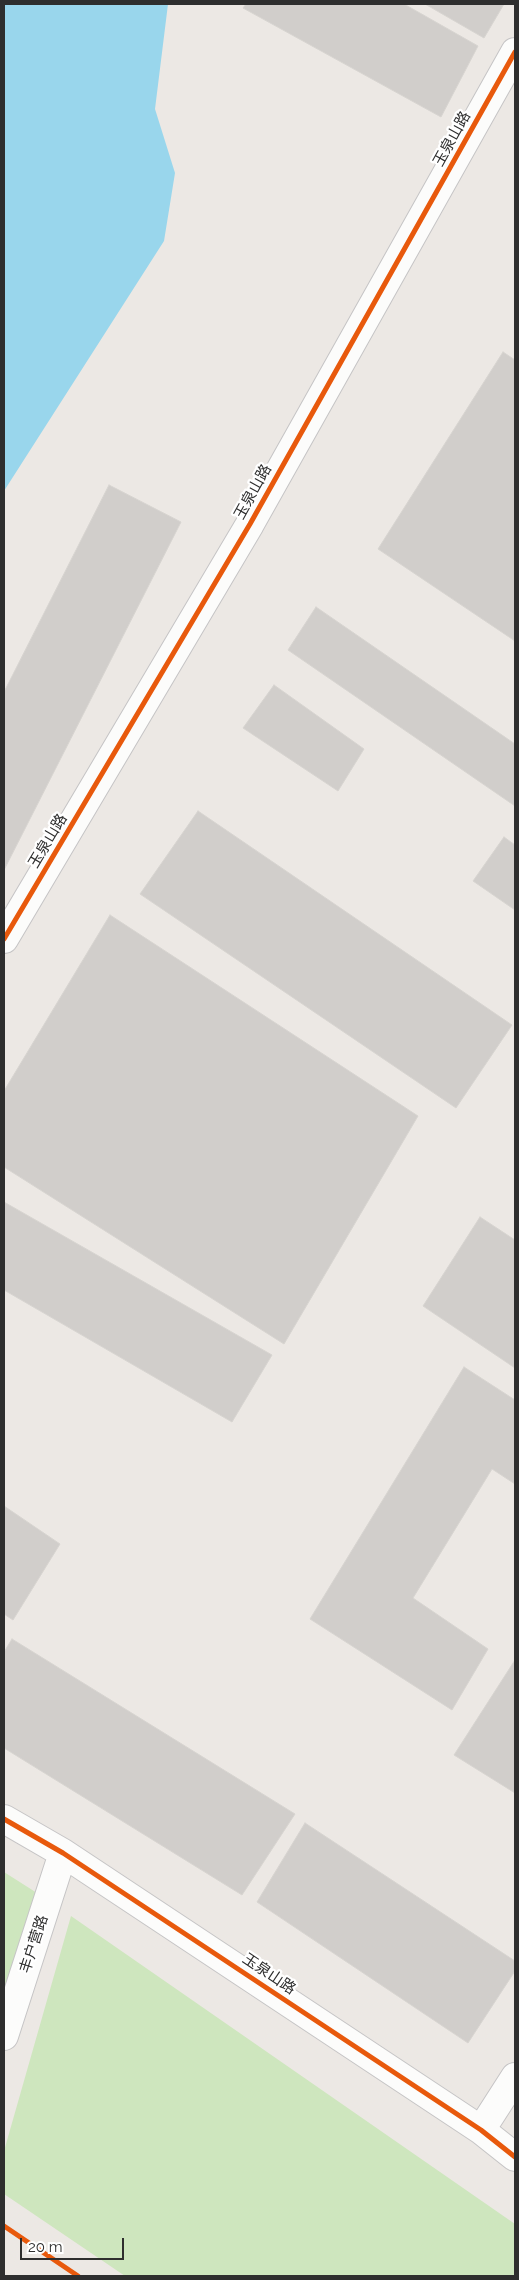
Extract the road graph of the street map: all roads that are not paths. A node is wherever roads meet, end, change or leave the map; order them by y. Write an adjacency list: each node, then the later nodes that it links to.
1 (515, 52): 2 (street, 玉泉山路)
2 (4, 939)
3 (4, 1819): 4 (street, 玉泉山路)
4 (63, 1853): 5 (street, 丰户营路); 7 (street, 玉泉山路)
5 (4, 2036)
6 (515, 2078): 7 (street)
7 (481, 2130): 8 (street, 玉泉山路)
8 (515, 2156)

